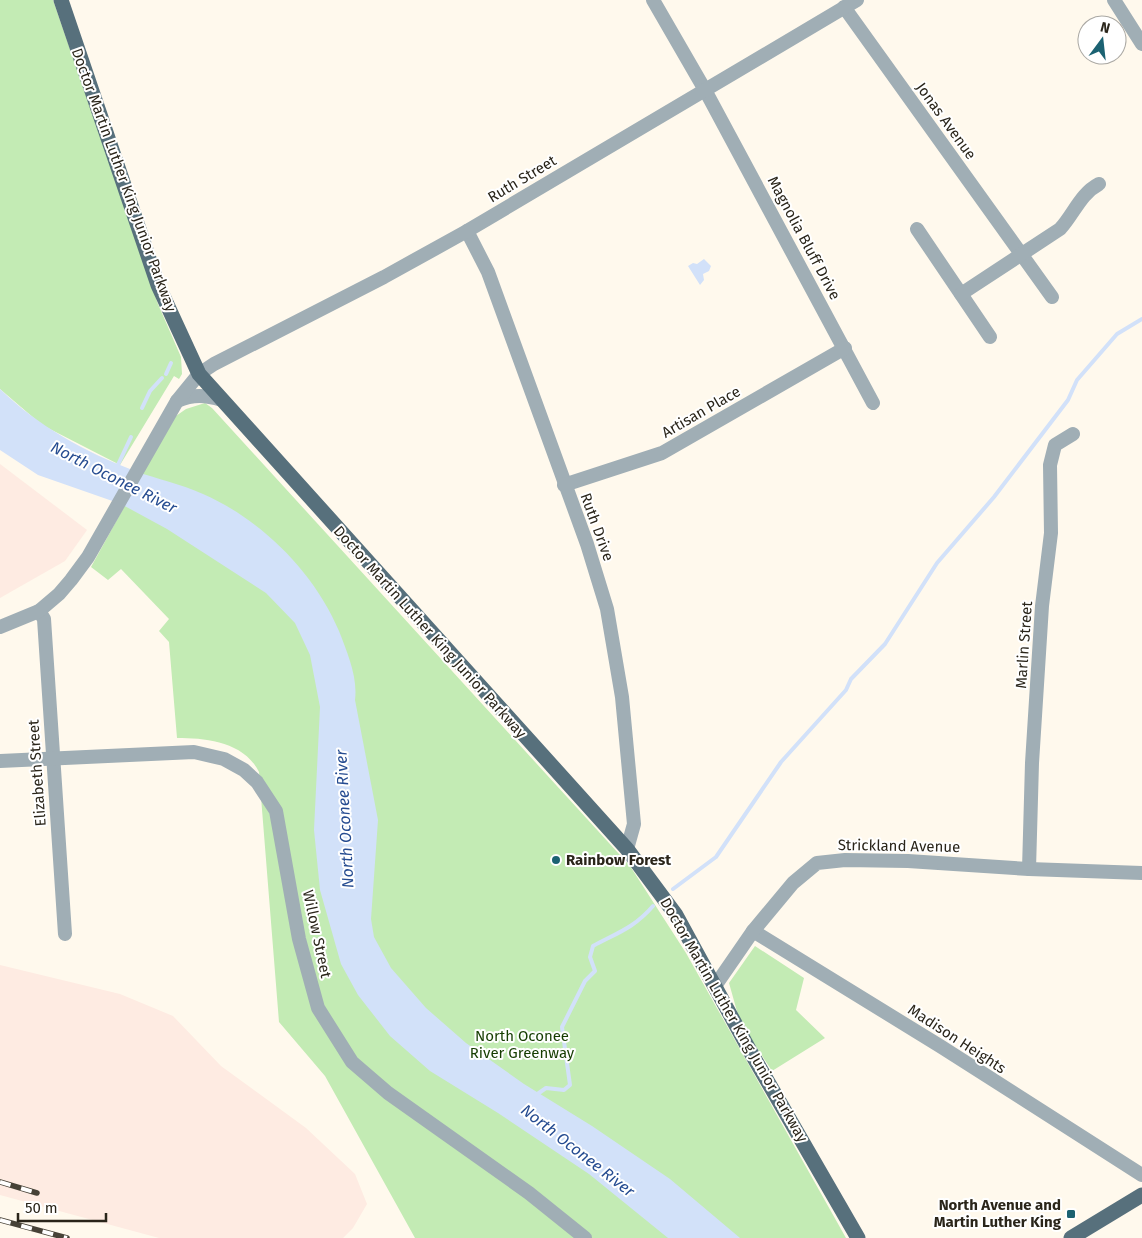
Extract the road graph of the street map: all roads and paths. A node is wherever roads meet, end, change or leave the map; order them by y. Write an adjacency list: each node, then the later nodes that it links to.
1 (60, 0): 16 (main road, Doctor Martin Luther King Junior Parkway)
2 (653, 0): 7 (street, Magnolia Bluff Drive)
3 (857, 0): 5 (street, Ruth Street)
4 (1114, 0): 6 (street)
5 (844, 7): 7 (street, Ruth Street); 11 (street, Jonas Avenue)
6 (1142, 44)
7 (705, 90): 10 (street, Ruth Street); 15 (street, Magnolia Bluff Drive)
8 (1099, 184): 11 (street)
9 (917, 229): 12 (street)
10 (467, 230): 16 (street, Ruth Street); 21 (street, Ruth Drive)
11 (1022, 254): 12 (street); 13 (street, Jonas Avenue)
12 (961, 294): 14 (street)
13 (1052, 297)
14 (990, 337)
15 (845, 348): 19 (street, Magnolia Bluff Drive); 21 (street, Artisan Place)
16 (198, 374): 17 (main road, Doctor Martin Luther King Junior Parkway); 18 (street)
17 (222, 400): 18 (street); 26 (main road, Doctor Martin Luther King Junior Parkway)
18 (177, 402): 22 (street)
19 (873, 403)
20 (1073, 434): 27 (street, Marlin Street)
21 (564, 485): 26 (street, Ruth Drive)
22 (39, 611): 23 (street); 24 (street, Elizabeth Street)
23 (0, 627)
24 (52, 758): 25 (street, Willow Street); 30 (street, Elizabeth Street); 34 (street, Willow Street)
25 (0, 761)
26 (627, 849): 31 (main road, Doctor Martin Luther King Junior Parkway)
27 (1029, 869): 28 (street, Strickland Avenue); 29 (street, Strickland Avenue)
28 (1142, 873)
29 (753, 931): 31 (street, Strickland Avenue); 32 (street, Madison Heights)
30 (65, 934)
31 (715, 986): 35 (main road, Doctor Martin Luther King Junior Parkway)
32 (1142, 1175)
33 (1142, 1195): 36 (main road)
34 (586, 1238)
35 (858, 1238)
36 (1070, 1238)

